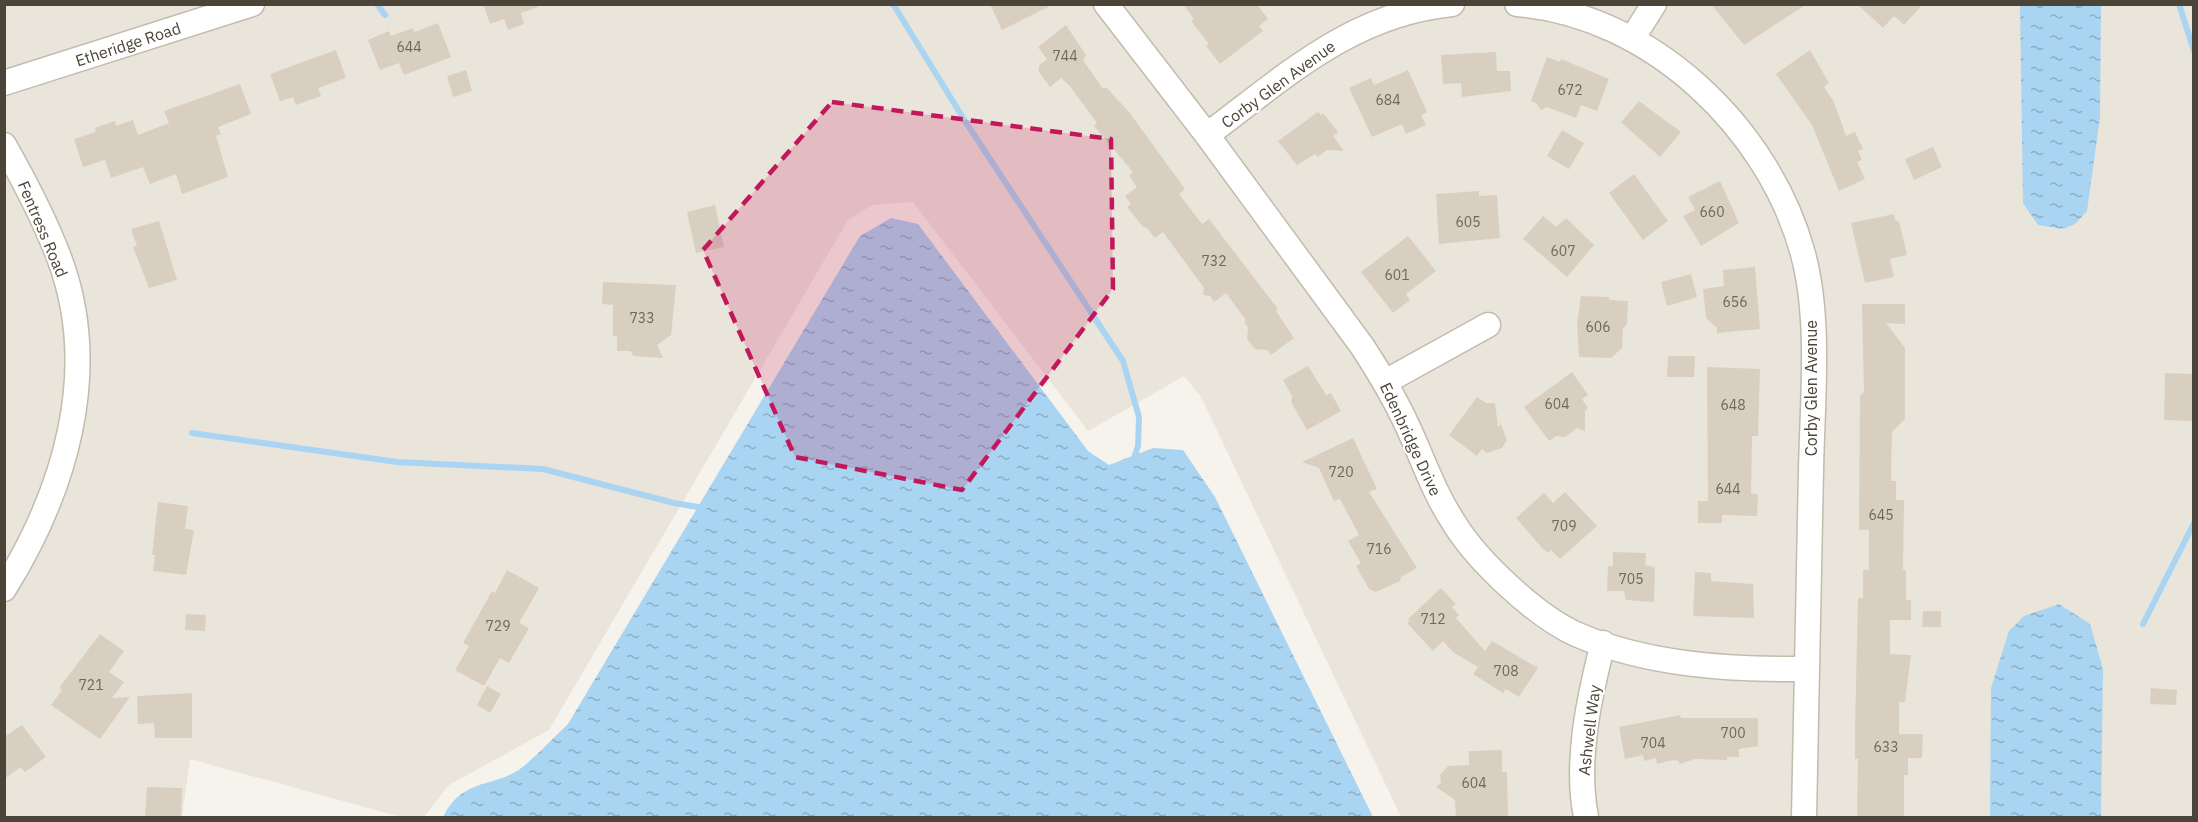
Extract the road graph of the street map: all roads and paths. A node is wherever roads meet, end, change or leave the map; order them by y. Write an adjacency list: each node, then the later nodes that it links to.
1 (252, 4): 7 (street, Etheridge Road)
2 (1106, 4): 8 (street, Edenbridge Drive)
3 (1452, 4): 8 (street, Corby Glen Avenue)
4 (1517, 4): 6 (street, Corby Glen Avenue)
5 (1654, 4): 6 (street)
6 (1632, 39): 14 (street, Corby Glen Avenue)
7 (4, 83)
8 (1207, 135): 11 (street, Edenbridge Drive)
9 (4, 145): 12 (street, Fentress Road)
10 (1488, 326): 11 (street)
11 (1385, 382): 13 (street, Edenbridge Drive)
12 (4, 589)
13 (1603, 643): 14 (street, Edenbridge Drive); 15 (street, Ashwell Way)
14 (1807, 669): 16 (street, Corby Glen Avenue)
15 (1586, 817)
16 (1804, 818)

